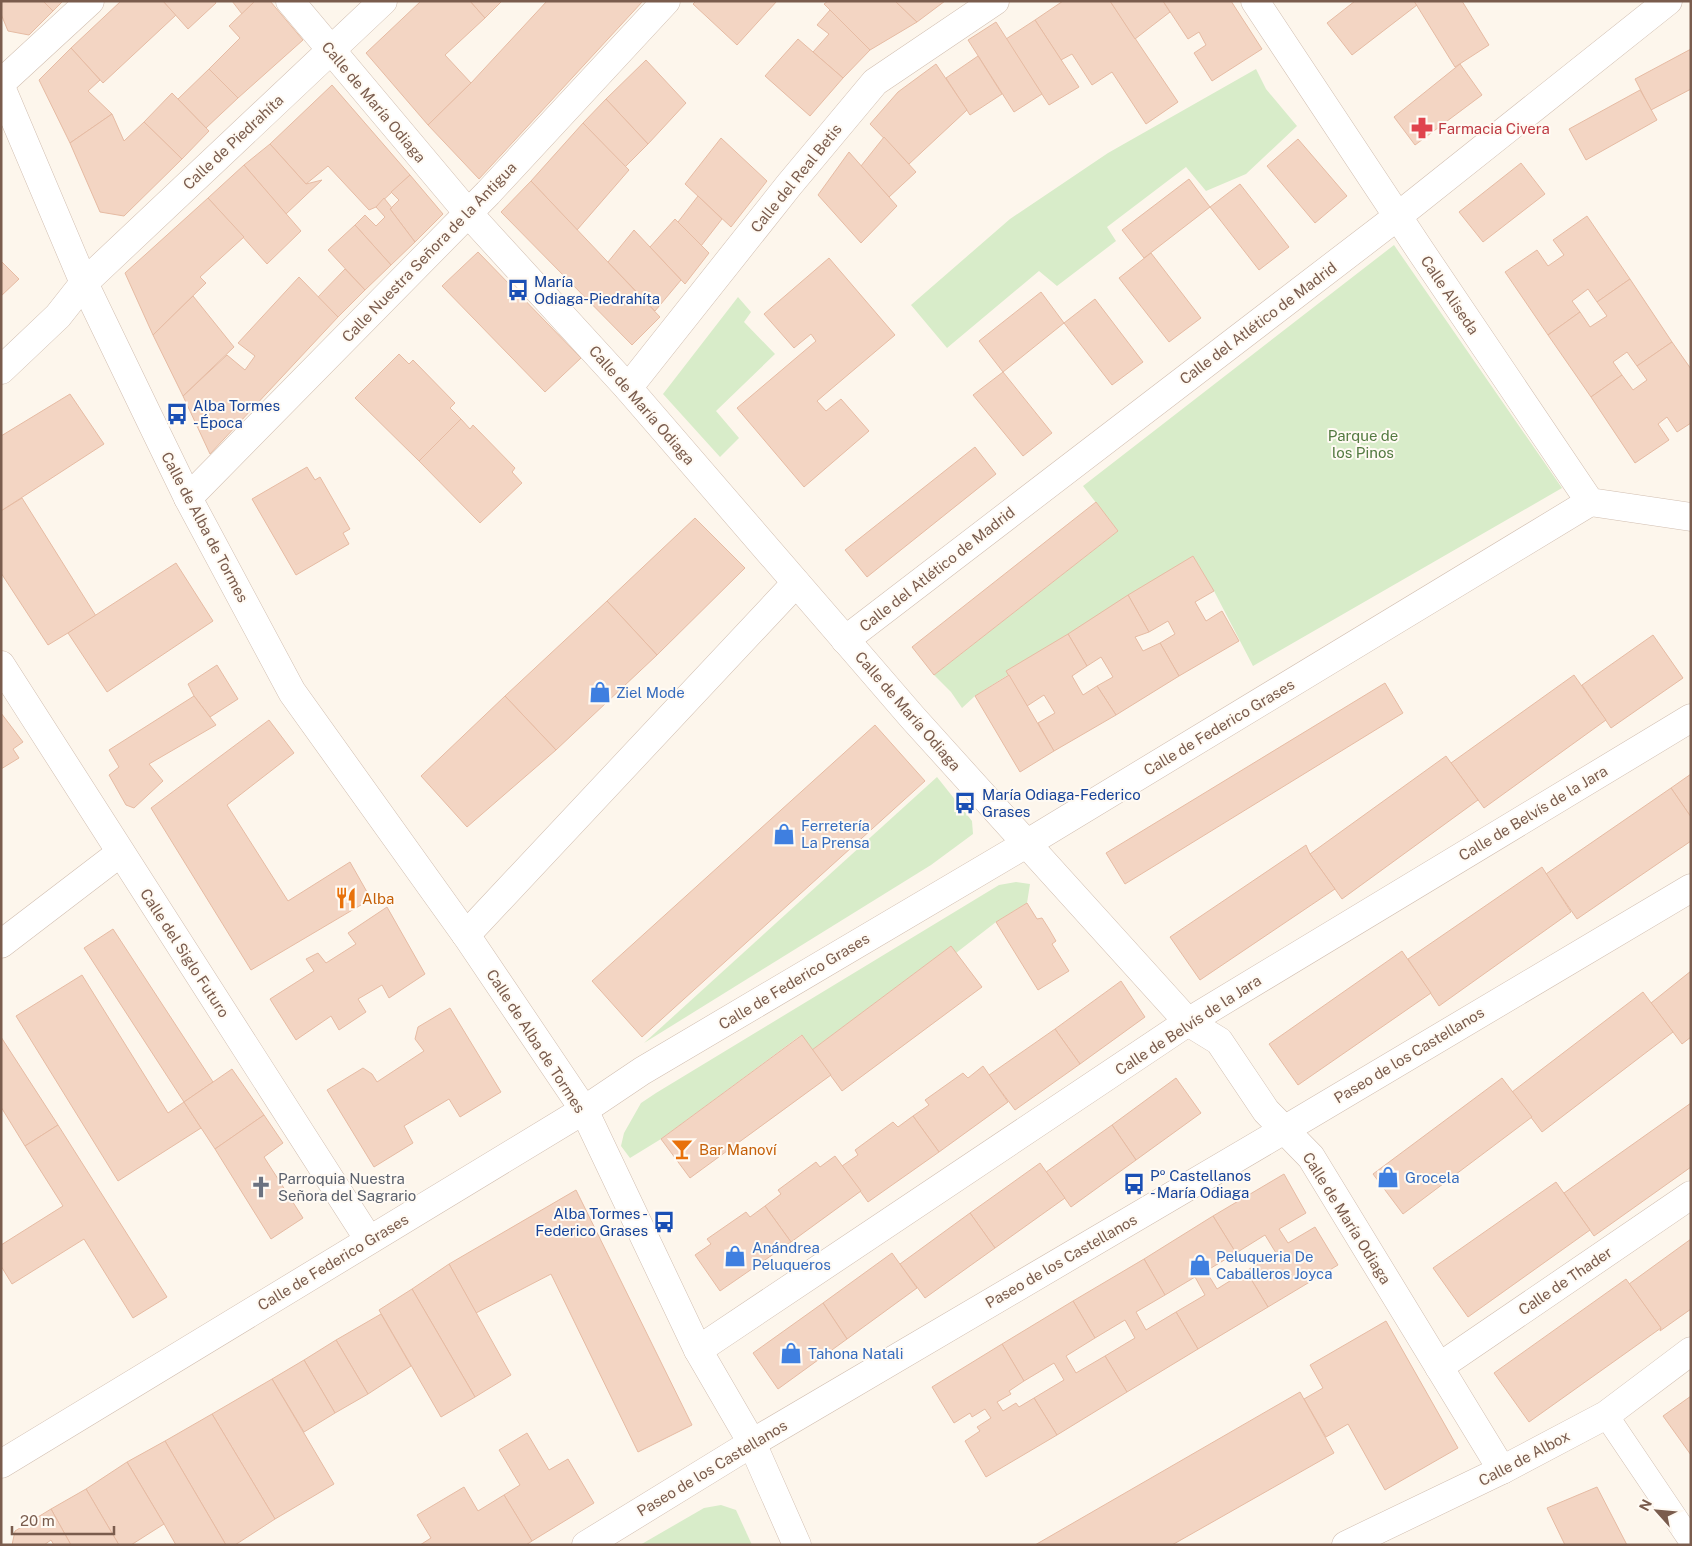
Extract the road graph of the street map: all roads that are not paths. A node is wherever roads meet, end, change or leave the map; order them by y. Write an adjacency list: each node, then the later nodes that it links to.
1 (90, 1): 9 (street)
2 (290, 1): 8 (street, Calle de María Odiaga)
3 (383, 1): 8 (street, Calle de Piedrahíta)
4 (666, 1): 10 (street, Calle Nuestra Señora de la Antigua)
5 (995, 1): 14 (street, Calle del Real Betis)
6 (1255, 1): 11 (street, Calle Aliseda)
7 (1668, 1): 11 (street, Calle del Atlético de Madrid)
8 (331, 50): 10 (street, Calle de María Odiaga); 12 (street, Calle de Piedrahíta)
9 (1, 85): 12 (street, Calle de Alba de Tormes)
10 (468, 213): 14 (street, Calle de María Odiaga); 15 (street, Calle Nuestra Señora de la Antigua)
11 (1398, 216): 16 (street, Calle Aliseda); 19 (street, Calle del Atlético de Madrid)
12 (84, 283): 13 (street, Calle de Piedrahíta); 15 (street, Calle de Alba de Tormes)
13 (1, 370)
14 (628, 388): 18 (street, Calle de María Odiaga)
15 (188, 498): 25 (street, Calle de Alba de Tormes)
16 (1590, 502): 17 (street); 22 (street, Calle de Federico Grases)
17 (1691, 518)
18 (796, 583): 19 (street, Calle de María Odiaga); 25 (street)
19 (845, 640): 22 (street, Calle de María Odiaga)
20 (1, 665): 23 (street, Calle del Siglo Futuro)
21 (1691, 718): 27 (street, Calle de Belvís de la Jara)
22 (1026, 844): 27 (street, Calle de María Odiaga); 28 (street, Calle de Federico Grases)
23 (120, 853): 26 (street); 31 (street, Calle del Siglo Futuro)
24 (1691, 888): 29 (street, Paseo de los Castellanos)
25 (466, 935): 28 (street, Calle de Alba de Tormes)
26 (1, 944)
27 (1188, 1022): 29 (street, Calle de María Odiaga); 32 (street, Calle de Belvís de la Jara)
28 (584, 1110): 31 (street, Calle de Federico Grases); 32 (street, Calle de Alba de Tormes)
29 (1284, 1130): 34 (street, Calle de María Odiaga); 36 (street, Paseo de los Castellanos)
30 (1691, 1195): 34 (street, Calle de Thader)
31 (369, 1240): 37 (street, Calle de Federico Grases)
32 (698, 1350): 36 (street, Calle de Alba de Tormes)
33 (1691, 1351): 35 (street, Calle de Albox)
34 (1440, 1367): 38 (street, Calle de María Odiaga)
35 (1606, 1414): 38 (street, Calle de Albox); 39 (street)
36 (752, 1443): 40 (street, Paseo de los Castellanos); 41 (street, Calle de Alba de Tormes)
37 (1, 1464)
38 (1502, 1470): 42 (street, Calle de Albox)
39 (1691, 1541)
40 (586, 1545)
41 (797, 1545)
42 (1346, 1545)

